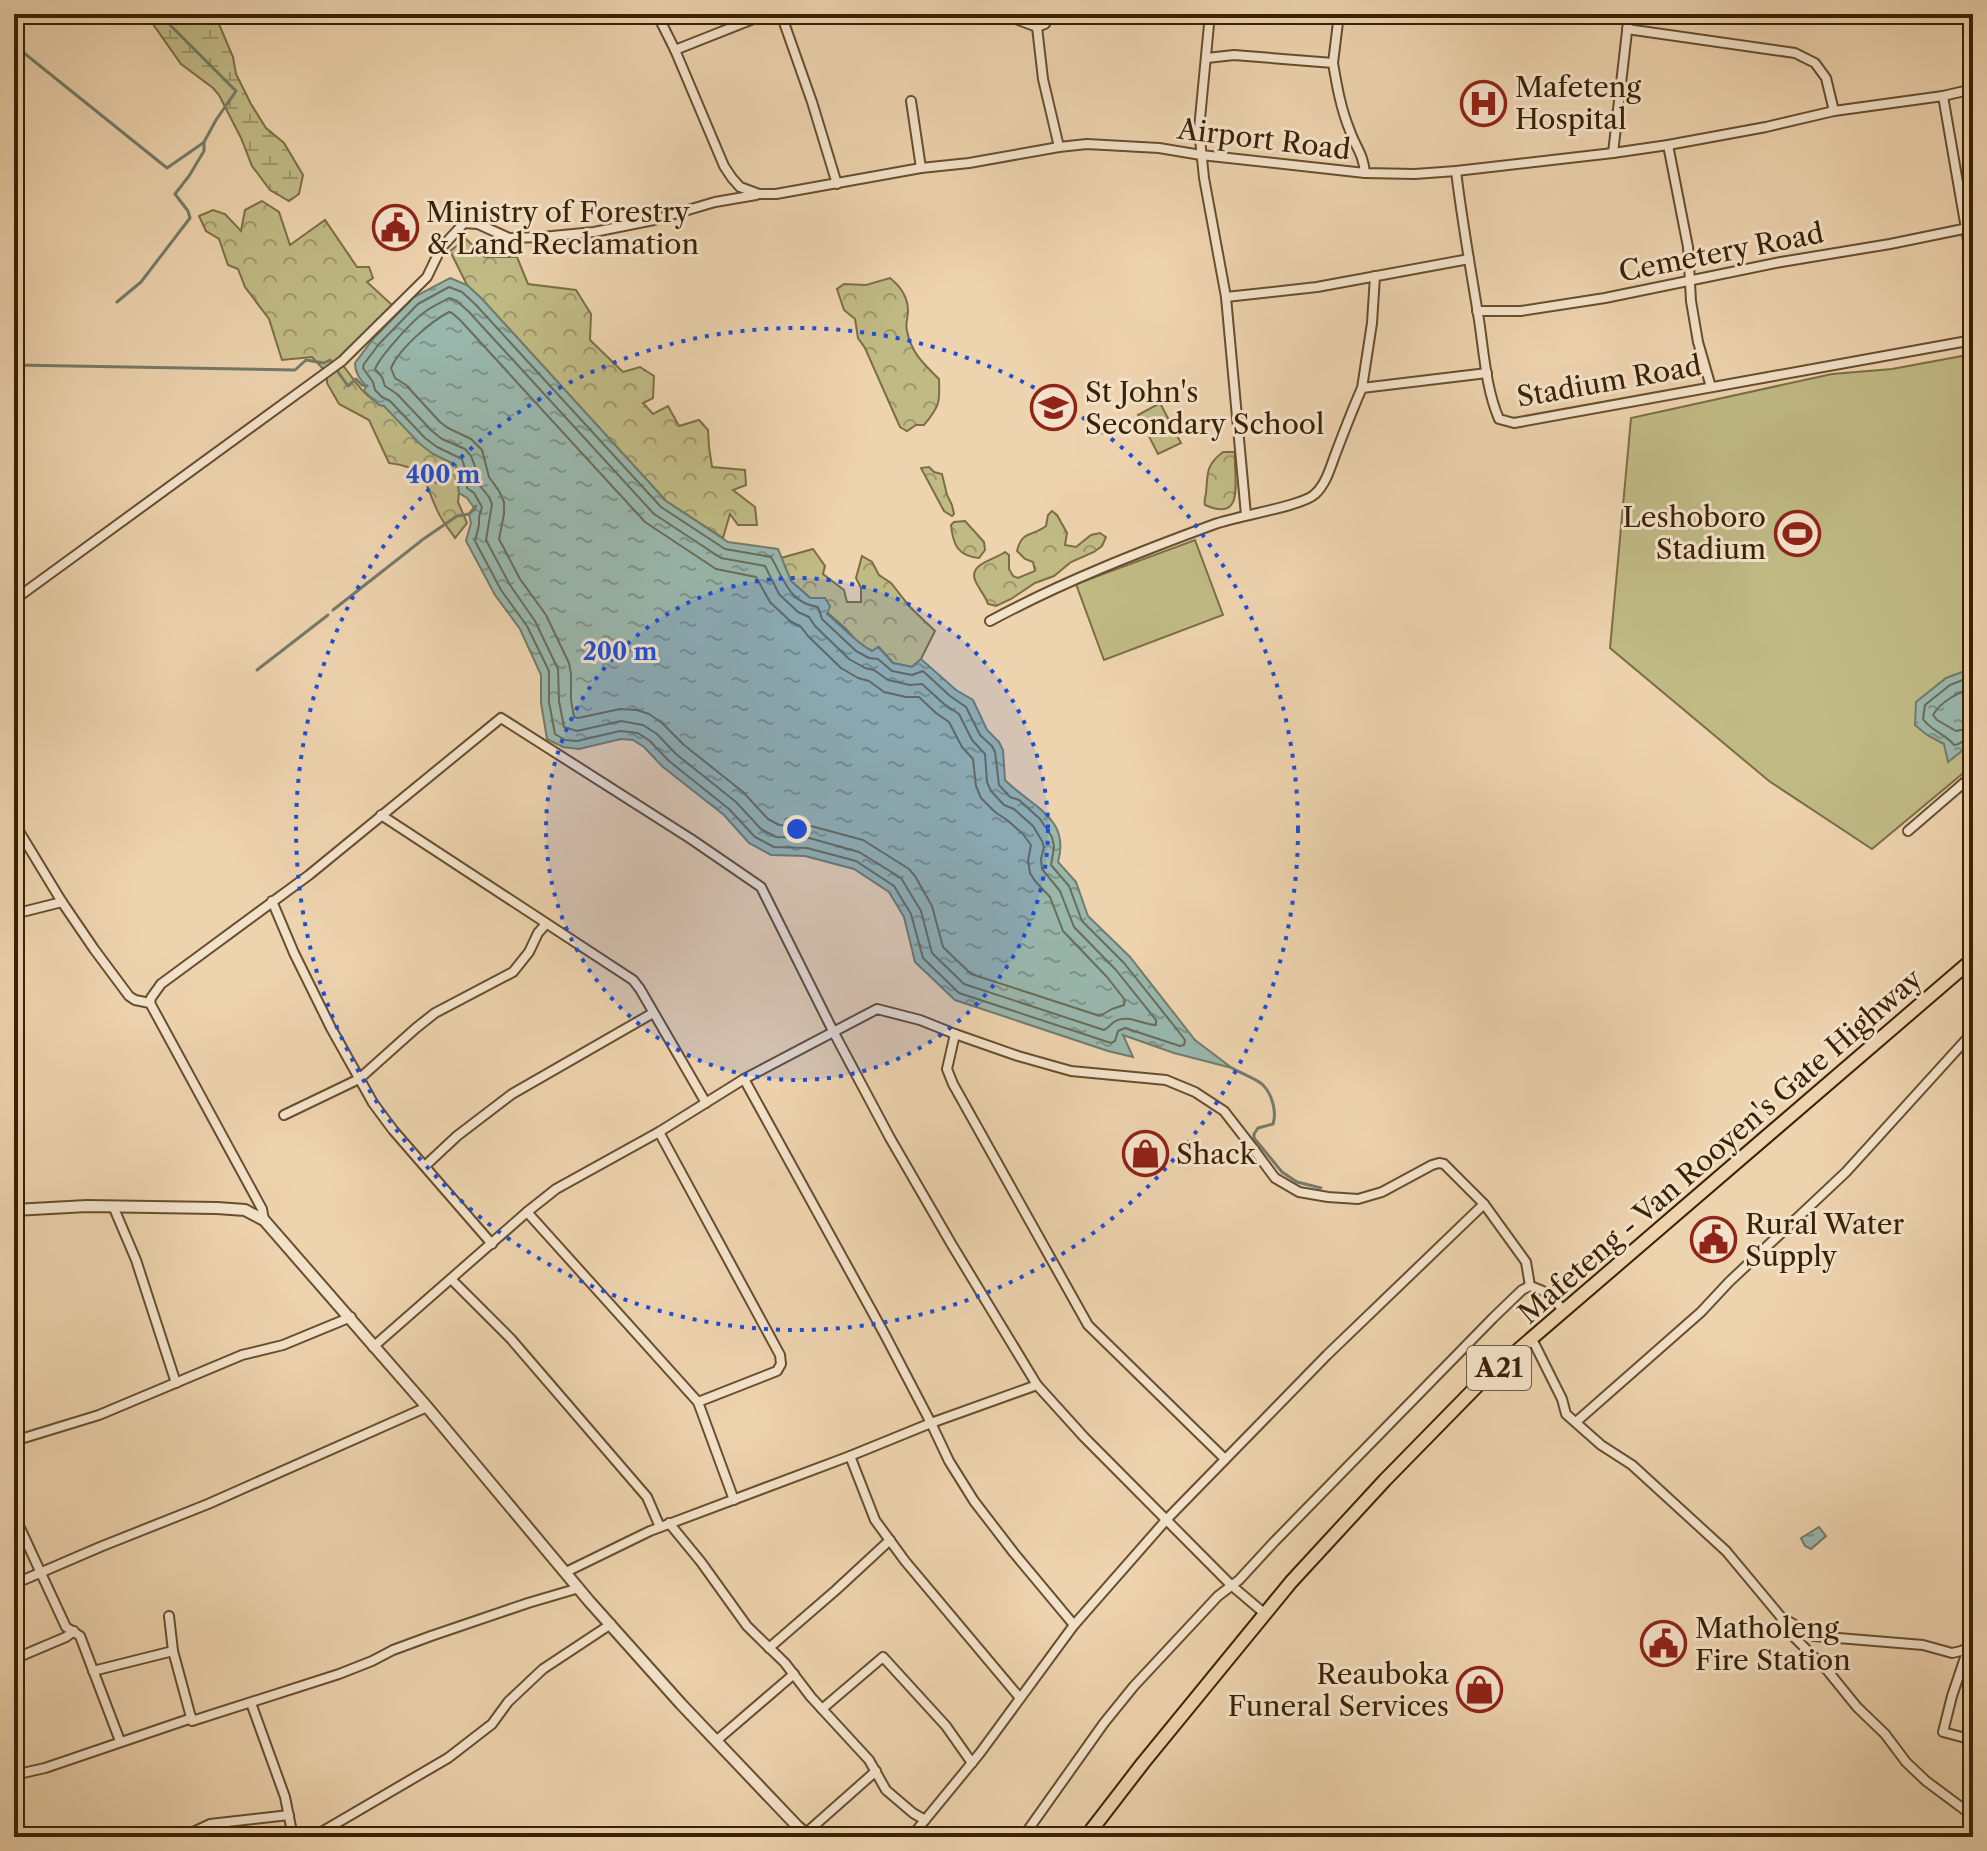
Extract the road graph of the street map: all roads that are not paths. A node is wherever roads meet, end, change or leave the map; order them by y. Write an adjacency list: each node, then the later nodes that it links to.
1 (644, 14): 9 (street)
2 (766, 14): 12 (street)
3 (781, 14): 26 (street)
4 (1002, 14): 10 (street)
5 (1051, 14): 10 (street)
6 (1210, 14): 13 (street)
7 (1339, 14): 14 (street)
8 (1629, 14): 11 (street)
9 (658, 16): 12 (street)
10 (1037, 27): 20 (street)
11 (1627, 29): 18 (street); 21 (street)
12 (675, 50): 27 (street)
13 (1207, 58): 14 (street); 22 (street)
14 (1333, 63): 25 (street)
15 (1973, 89): 16 (street, Airport Road)
16 (1943, 96): 18 (street, Airport Road); 28 (street)
17 (911, 101): 23 (street)
18 (1834, 111): 19 (street, Airport Road)
19 (1668, 145): 21 (street, Airport Road); 32 (street)
20 (1059, 147): 22 (street, Airport Road); 23 (street, Airport Road)
21 (1613, 153): 24 (street, Airport Road)
22 (1201, 155): 25 (street, Airport Road); 33 (street)
23 (921, 168): 26 (street, Airport Road)
24 (1456, 171): 25 (street, Airport Road); 29 (street, Stadium Road)
25 (1365, 173)
26 (837, 184): 27 (street, Airport Road)
27 (759, 194): 40 (street, Airport Road)
28 (1969, 228): 30 (street); 32 (street, Cemetery Road)
29 (1469, 259): 31 (street); 34 (street, Stadium Road)
30 (1973, 269)
31 (1375, 276): 33 (street); 38 (street)
32 (1688, 281): 34 (street, Cemetery Road); 37 (street)
33 (1226, 297): 39 (street)
34 (1477, 311): 36 (street, Stadium Road)
35 (1973, 340): 37 (street, Stadium Road)
36 (1487, 373): 37 (street, Stadium Road); 38 (street)
37 (1711, 387)
38 (1362, 388): 39 (street)
39 (1246, 515): 41 (street)
40 (14, 600)
41 (990, 621)
42 (1973, 775): 45 (street)
43 (381, 815): 46 (street); 49 (street); 53 (street)
44 (15, 826): 47 (street)
45 (1908, 831)
46 (272, 901): 51 (street); 56 (street)
47 (62, 902): 48 (street); 51 (street)
48 (14, 914)
49 (546, 924): 52 (street); 56 (street)
50 (1973, 959): 70 (main road, Mafeteng - Van Rooyen's Gate Highway / A21)
51 (150, 1003): 66 (street)
52 (653, 1013): 58 (street); 61 (street)
53 (833, 1031): 55 (street); 57 (street); 75 (street)
54 (1973, 1032): 78 (street)
55 (955, 1034): 62 (street); 82 (street)
56 (359, 1079): 59 (street); 61 (street)
57 (744, 1079): 58 (street); 79 (street)
58 (706, 1103): 60 (street)
59 (284, 1115)
60 (659, 1132): 65 (street); 76 (street)
61 (426, 1165): 67 (street)
62 (1484, 1204): 69 (street); 82 (street)
63 (113, 1206): 64 (street); 66 (street); 74 (street)
64 (14, 1210)
65 (527, 1212): 67 (street); 76 (street)
66 (264, 1220): 71 (street)
67 (492, 1244): 68 (street)
68 (451, 1279): 73 (street); 86 (street)
69 (1530, 1286): 70 (street); 91 (street)
70 (1563, 1311): 72 (main road, Mafeteng - Van Rooyen's Gate Highway / A21)
71 (351, 1317): 73 (street); 74 (street)
72 (1532, 1341): 78 (street); 93 (main road, Mafeteng - Van Rooyen's Gate Highway / A21)
73 (373, 1347): 77 (street)
74 (176, 1383): 80 (street)
75 (1037, 1385): 79 (street); 85 (street)
76 (698, 1402): 83 (street)
77 (427, 1407): 88 (street); 89 (street)
78 (1576, 1422): 95 (street)
79 (931, 1423): 81 (street); 97 (street)
80 (14, 1441)
81 (850, 1456): 83 (street); 87 (street)
82 (1225, 1459): 85 (street)
83 (734, 1500): 86 (street)
84 (14, 1515): 89 (street)
85 (1167, 1519): 91 (street); 97 (street)
86 (665, 1525): 88 (street); 100 (street)
87 (890, 1540): 100 (street); 106 (street)
88 (566, 1572): 92 (street)
89 (40, 1573): 90 (street); 98 (street)
90 (14, 1584)
91 (1231, 1585): 93 (street); 124 (street)
92 (579, 1588): 96 (street); 107 (street)
93 (1264, 1613): 125 (main road, Mafeteng - Van Rooyen's Gate Highway / A21)
94 (169, 1616): 102 (street)
95 (1781, 1617): 101 (street); 117 (street)
96 (611, 1624): 112 (street); 122 (street)
97 (1074, 1625): 106 (street)
98 (74, 1631): 103 (street); 104 (street)
99 (1973, 1634): 101 (street)
100 (769, 1648): 105 (street)
101 (1967, 1648): 110 (street)
102 (173, 1651): 104 (street); 109 (street)
103 (14, 1659)
104 (93, 1671): 111 (street)
105 (794, 1674): 108 (street); 112 (street)
106 (1020, 1698): 113 (street)
107 (251, 1703): 109 (street); 116 (street)
108 (822, 1709): 113 (street); 114 (street)
109 (192, 1718): 111 (street)
110 (1973, 1740)
111 (120, 1741): 115 (street)
112 (716, 1741): 119 (street)
113 (972, 1763): 118 (street)
114 (876, 1771): 118 (street); 119 (street)
115 (14, 1775)
116 (289, 1815): 120 (street); 121 (street)
117 (1973, 1816)
118 (925, 1820): 123 (street)
119 (804, 1836)
120 (169, 1837)
121 (293, 1837)
122 (313, 1837)
123 (911, 1837)
124 (1023, 1837)
125 (1086, 1837)

